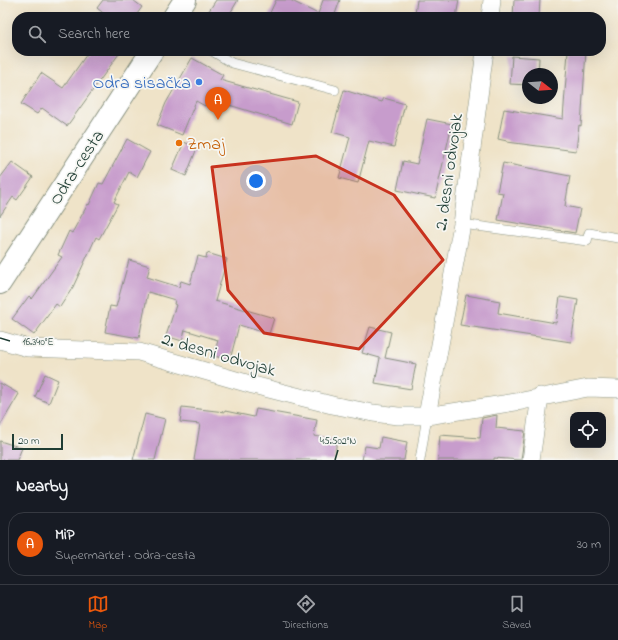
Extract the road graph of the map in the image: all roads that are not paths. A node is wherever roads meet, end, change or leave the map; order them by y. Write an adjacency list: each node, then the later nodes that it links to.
1 (185, 0): 3 (main road)
2 (492, 0): 4 (street)
3 (177, 12)
4 (491, 12)
5 (149, 56): 11 (main road, Odra-cesta)
6 (220, 56): 8 (lane)
7 (484, 56): 9 (street, 2. desni odvojak)
8 (335, 90)
9 (462, 224): 10 (lane); 15 (street, 2. desni odvojak)
10 (618, 238)
11 (2, 275)
12 (0, 340): 15 (street, 2. desni odvojak)
13 (618, 388): 14 (street, 2. desni odvojak)
14 (540, 396): 15 (street, 2. desni odvojak); 17 (street)
15 (427, 416): 16 (lane)
16 (420, 460)
17 (531, 460)

